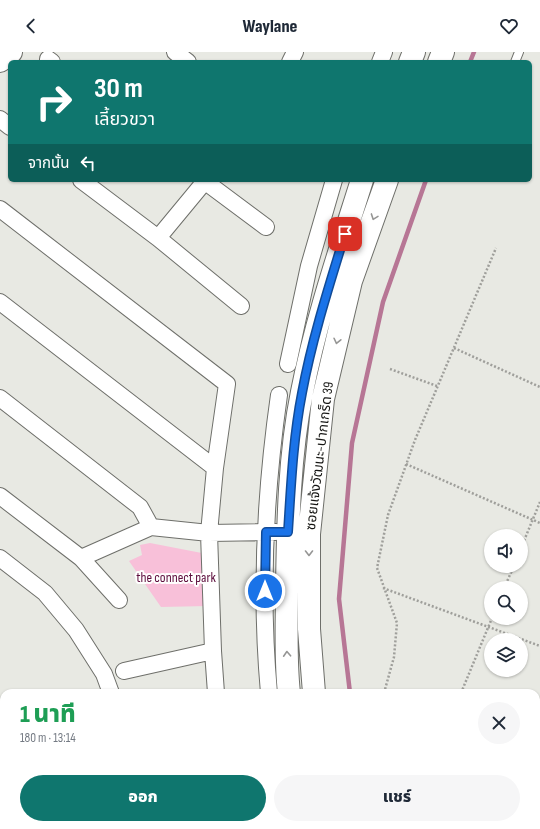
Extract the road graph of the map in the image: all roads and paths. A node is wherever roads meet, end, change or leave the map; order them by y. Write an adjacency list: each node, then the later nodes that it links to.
1 (11, 52): 4 (main road)
2 (175, 52): 3 (street)
3 (185, 60)
4 (0, 61)
5 (0, 119): 6 (street)
6 (8, 125)
7 (84, 182): 15 (street)
8 (203, 182): 15 (street)
9 (208, 182): 14 (street)
10 (333, 182): 20 (street)
11 (361, 182): 35 (main road, ซอยแจ้งวัฒนะ-ปากเกร็ด 39)
12 (386, 182): 49 (main road, ซอยแจ้งวัฒนะ-ปากเกร็ด 39, one-way to 49)
13 (0, 209): 27 (street)
14 (266, 227)
15 (158, 238): 18 (street)
16 (496, 248): 19 (path)
17 (0, 302): 27 (street)
18 (241, 306)
19 (454, 348): 22 (path); 23 (path)
20 (288, 364)
21 (390, 369): 22 (path)
22 (438, 386): 26 (path)
23 (540, 387)
24 (279, 395): 34 (street)
25 (0, 398): 32 (street)
26 (406, 464): 30 (path); 39 (path)
27 (215, 468): 36 (street)
28 (0, 496): 38 (street)
29 (540, 502): 30 (path)
30 (532, 520): 31 (path); 33 (path)
31 (540, 523)
32 (151, 527): 36 (street); 38 (street)
33 (528, 530)
34 (266, 532): 35 (street); 36 (street); 47 (street)
35 (288, 532): 48 (main road, ซอยแจ้งวัฒนะ-ปากเกร็ด 39, one-way to 35)
36 (210, 533): 43 (street)
37 (0, 558): 45 (street)
38 (81, 558): 40 (street)
39 (384, 588): 41 (path); 50 (path)
40 (119, 600)
41 (489, 626): 42 (path); 51 (path)
42 (540, 646)
43 (213, 651): 44 (street); 46 (street)
44 (124, 671)
45 (110, 689)
46 (216, 689)
47 (269, 689)
48 (289, 689)
49 (314, 689)
50 (385, 689)
51 (463, 689)

